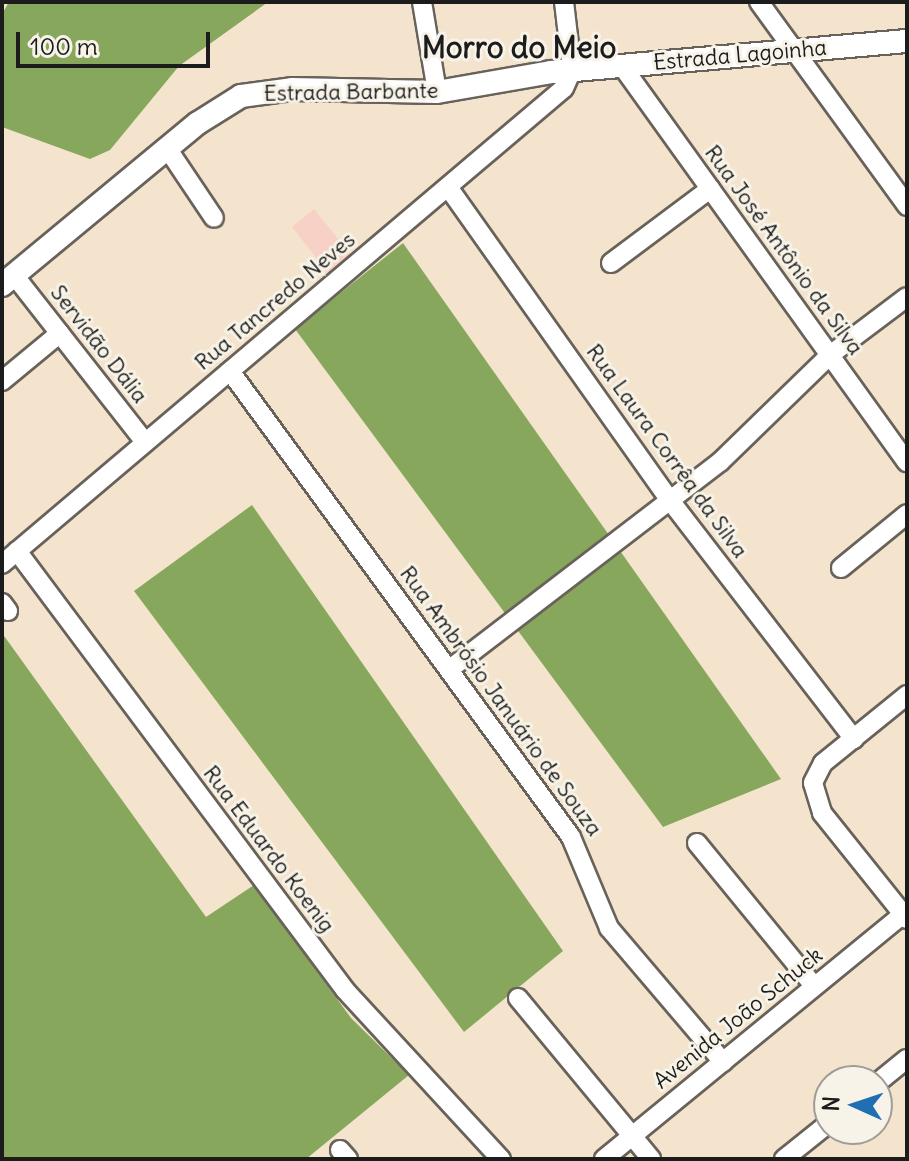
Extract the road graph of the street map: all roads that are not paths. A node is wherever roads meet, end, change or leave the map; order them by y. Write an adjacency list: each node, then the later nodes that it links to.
1 (422, 2): 8 (street)
2 (564, 2): 7 (street)
3 (759, 2): 5 (street)
4 (907, 41): 5 (main road, Estrada Lagoinha)
5 (795, 51): 6 (main road, Estrada Lagoinha); 12 (street)
6 (622, 66): 7 (main road, Estrada Lagoinha); 11 (street, Rua José Antônio da Silva)
7 (572, 70): 8 (main road, Estrada Barbante); 10 (street, Rua Tancredo Neves)
8 (437, 92): 9 (main road, Estrada Barbante)
9 (167, 148): 13 (street); 15 (main road, Estrada Barbante)
10 (448, 187): 19 (street, Rua Tancredo Neves); 23 (street, Rua Laura Corrêa da Silva)
11 (710, 189): 14 (street); 18 (street, Rua José Antônio da Silva)
12 (907, 206)
13 (214, 218)
14 (611, 263)
15 (8, 280): 17 (street, Servidão Dália)
16 (907, 297): 18 (street)
17 (60, 333): 20 (street); 21 (street, Servidão Dália)
18 (830, 355): 22 (street, Rua José Antônio da Silva); 23 (street)
19 (230, 371): 21 (street, Rua Tancredo Neves); 27 (street, Rua Ambrósio Januário de Souza)
20 (2, 381)
21 (145, 442): 25 (street, Rua Tancredo Neves)
22 (907, 462)
23 (669, 499): 27 (street); 29 (street, Rua Laura Corrêa da Silva)
24 (907, 514): 26 (street)
25 (9, 557): 37 (street, Rua Eduardo Koenig)
26 (841, 568)
27 (450, 669): 34 (street, Rua Ambrósio Januário de Souza)
28 (907, 695): 29 (street)
29 (854, 739): 31 (street)
30 (697, 843): 32 (street)
31 (905, 916): 32 (street, Avenida João Schuck)
32 (814, 986): 34 (street, Avenida João Schuck)
33 (518, 998): 35 (street)
34 (723, 1062): 35 (street, Avenida João Schuck)
35 (632, 1136): 38 (street, Avenida João Schuck); 39 (street)
36 (813, 1136): 40 (street)
37 (501, 1159)
38 (604, 1159)
39 (651, 1159)
40 (784, 1159)

